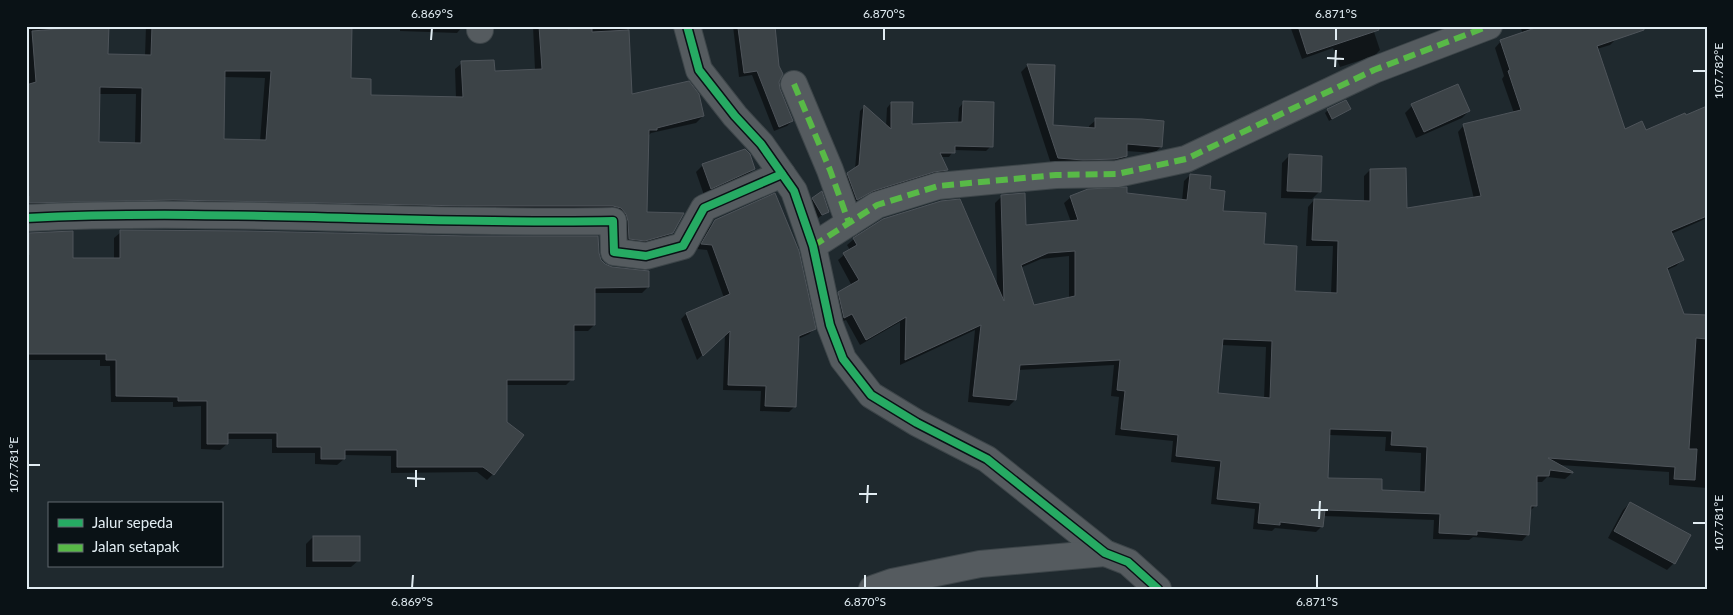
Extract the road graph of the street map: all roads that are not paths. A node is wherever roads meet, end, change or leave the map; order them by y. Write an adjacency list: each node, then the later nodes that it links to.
1 (687, 26): 4 (street)
2 (1489, 26): 6 (street)
3 (794, 84): 6 (street)
4 (782, 174): 5 (street); 7 (street)
5 (26, 218)
6 (849, 223): 7 (street)
7 (813, 246): 8 (street)
8 (1104, 552): 9 (street); 10 (street)
9 (872, 589)
10 (1158, 589)

